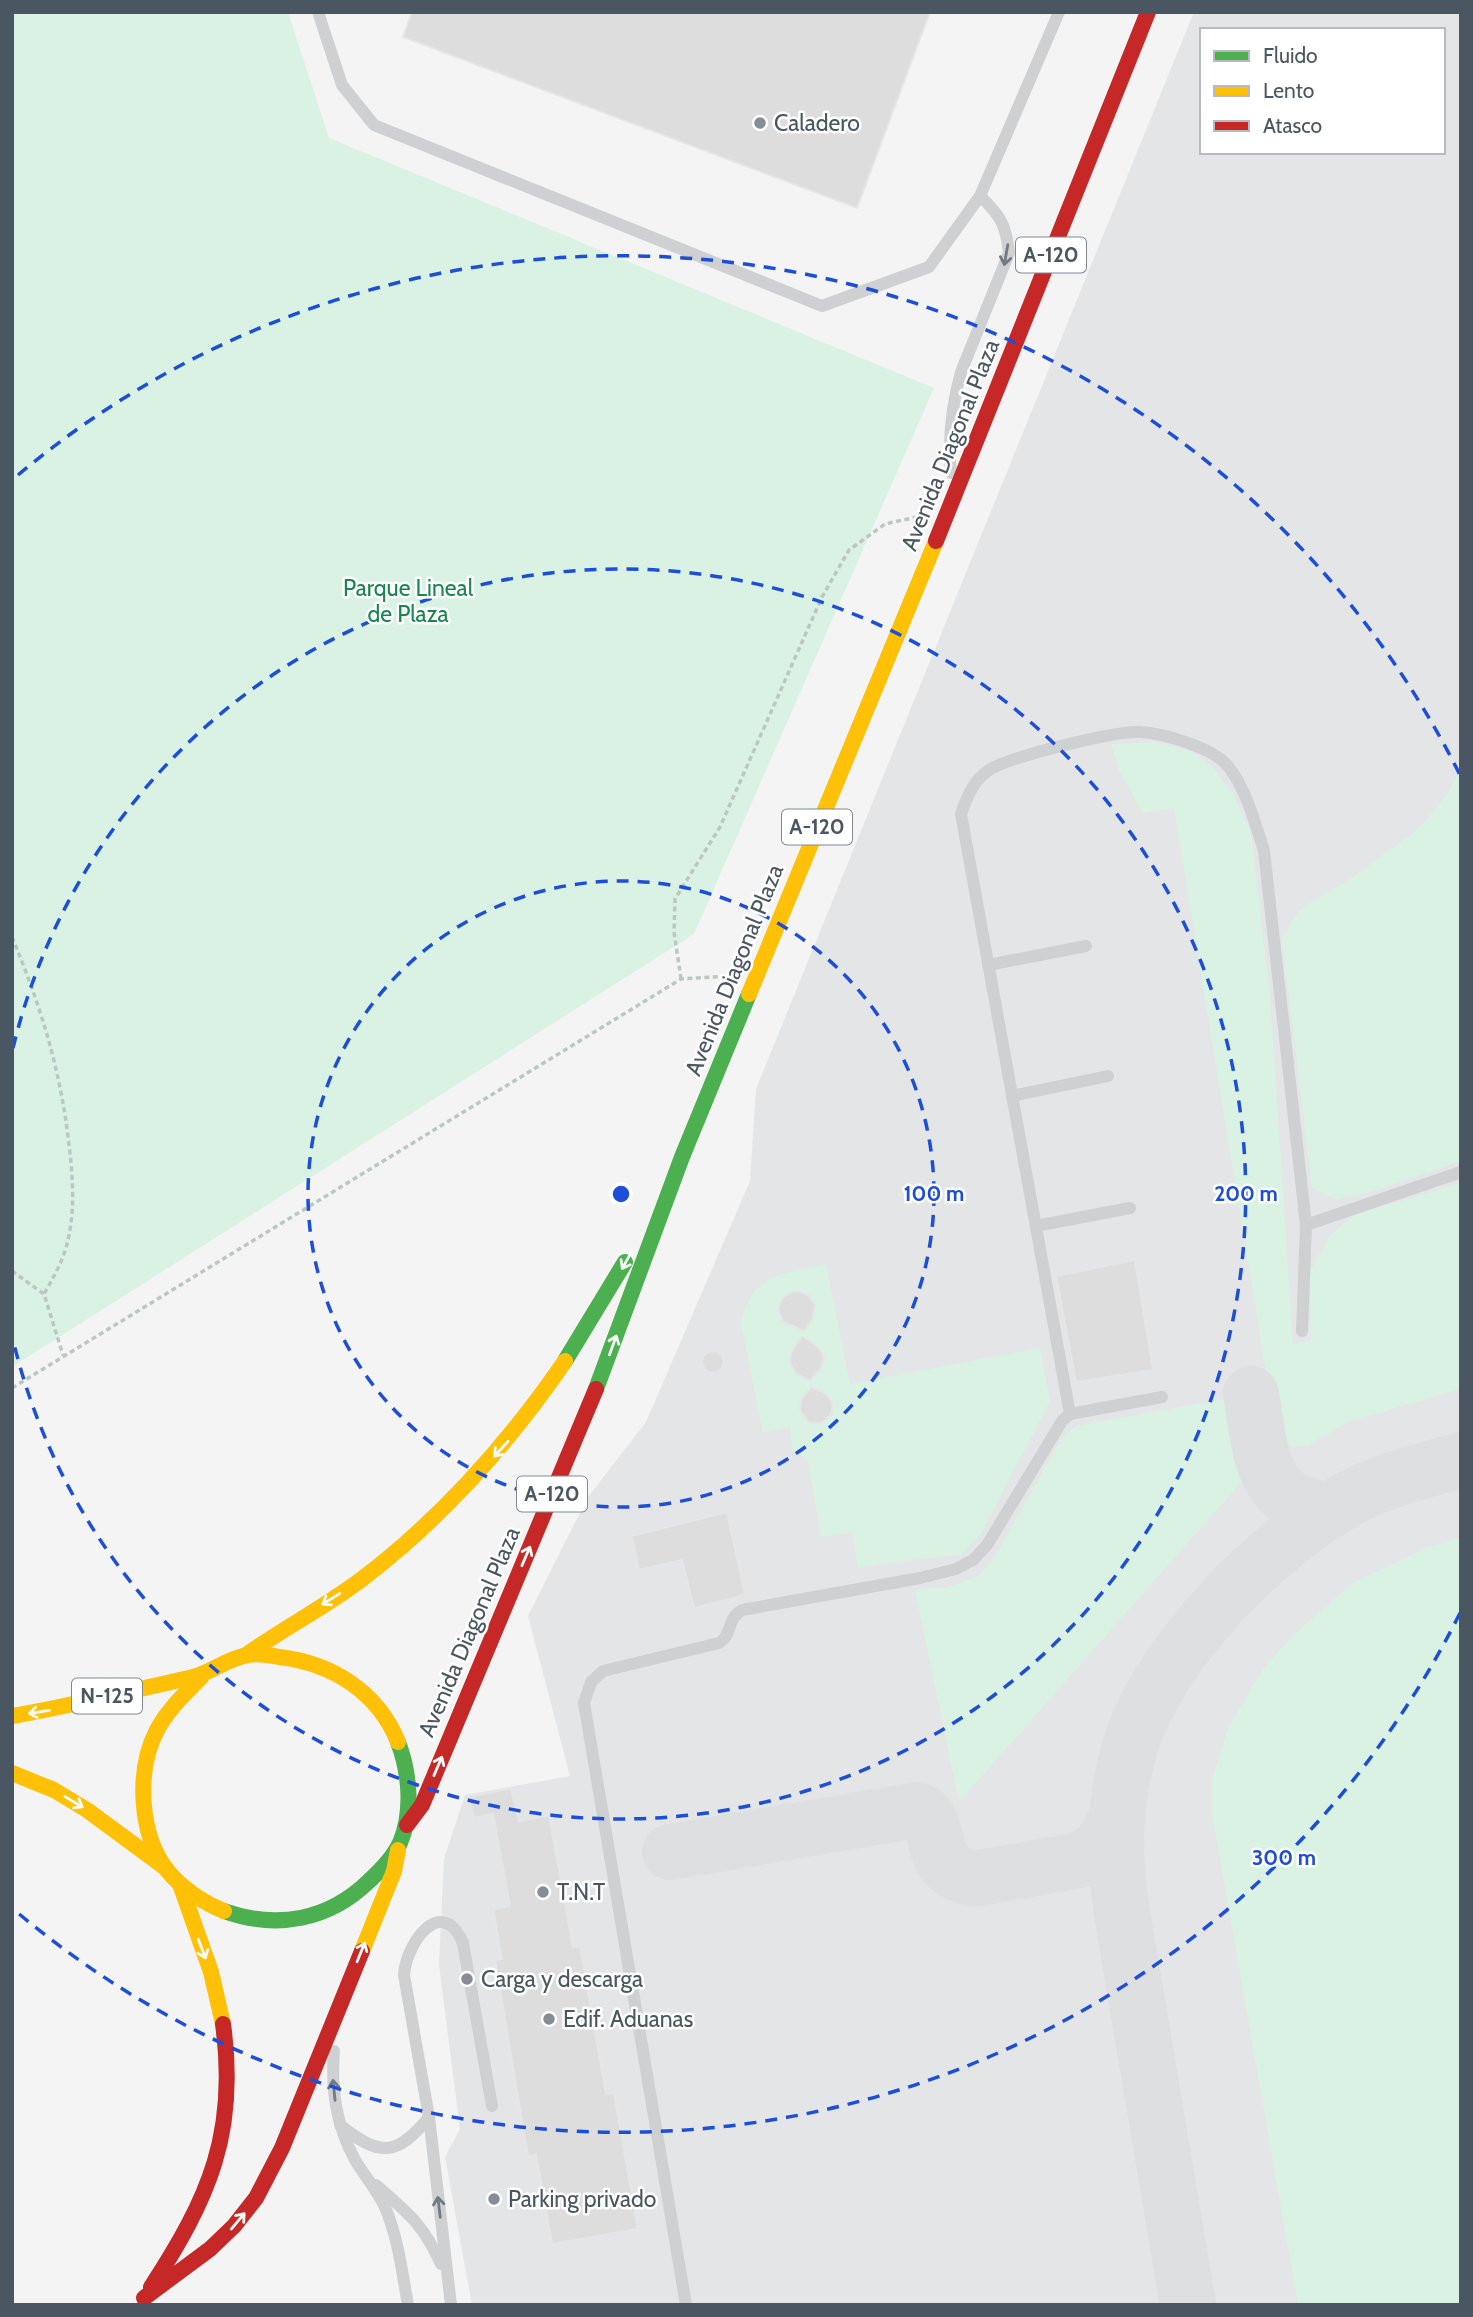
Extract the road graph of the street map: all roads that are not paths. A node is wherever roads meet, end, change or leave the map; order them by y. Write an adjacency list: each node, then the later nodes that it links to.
1 (318, 12): 4 (lane)
2 (1059, 12): 4 (lane)
3 (1149, 12): 5 (main road, Avenida Diagonal Plaza / A-120)
4 (981, 196): 5 (lane, one-way to 5)
5 (954, 498): 10 (main road, Avenida Diagonal Plaza / A-120)
6 (1086, 946): 7 (lane)
7 (988, 965): 9 (lane); 13 (lane)
8 (1108, 1076): 9 (lane)
9 (1012, 1096): 14 (lane)
10 (682, 1157): 18 (main road, A-120, one-way to 18); 22 (main road, Avenida Diagonal Plaza / A-120, one-way to 10)
11 (1461, 1172): 13 (lane)
12 (1130, 1208): 14 (lane)
13 (1306, 1225): 15 (lane)
14 (1036, 1226): 17 (lane)
15 (1301, 1331)
16 (1162, 1397): 17 (lane)
17 (1070, 1414): 35 (lane)
18 (246, 1655): 19 (main road); 22 (main road)
19 (202, 1676): 20 (main road, N-125, one-way to 20); 24 (main road)
20 (12, 1716)
21 (12, 1773): 24 (main road, one-way to 24)
22 (407, 1825): 23 (main road)
23 (398, 1848): 25 (main road); 26 (main road, one-way to 23)
24 (163, 1866): 25 (main road)
25 (180, 1884): 32 (main road, one-way to 32)
26 (336, 2015): 29 (lane, one-way to 26); 32 (main road, one-way to 26)
27 (492, 2106): 28 (lane)
28 (429, 2117): 29 (lane); 31 (lane, one-way to 28)
29 (340, 2125): 30 (lane)
30 (365, 2176): 31 (lane); 33 (lane)
31 (446, 2275): 34 (lane)
32 (141, 2301)
33 (408, 2305)
34 (451, 2305)
35 (687, 2305)

